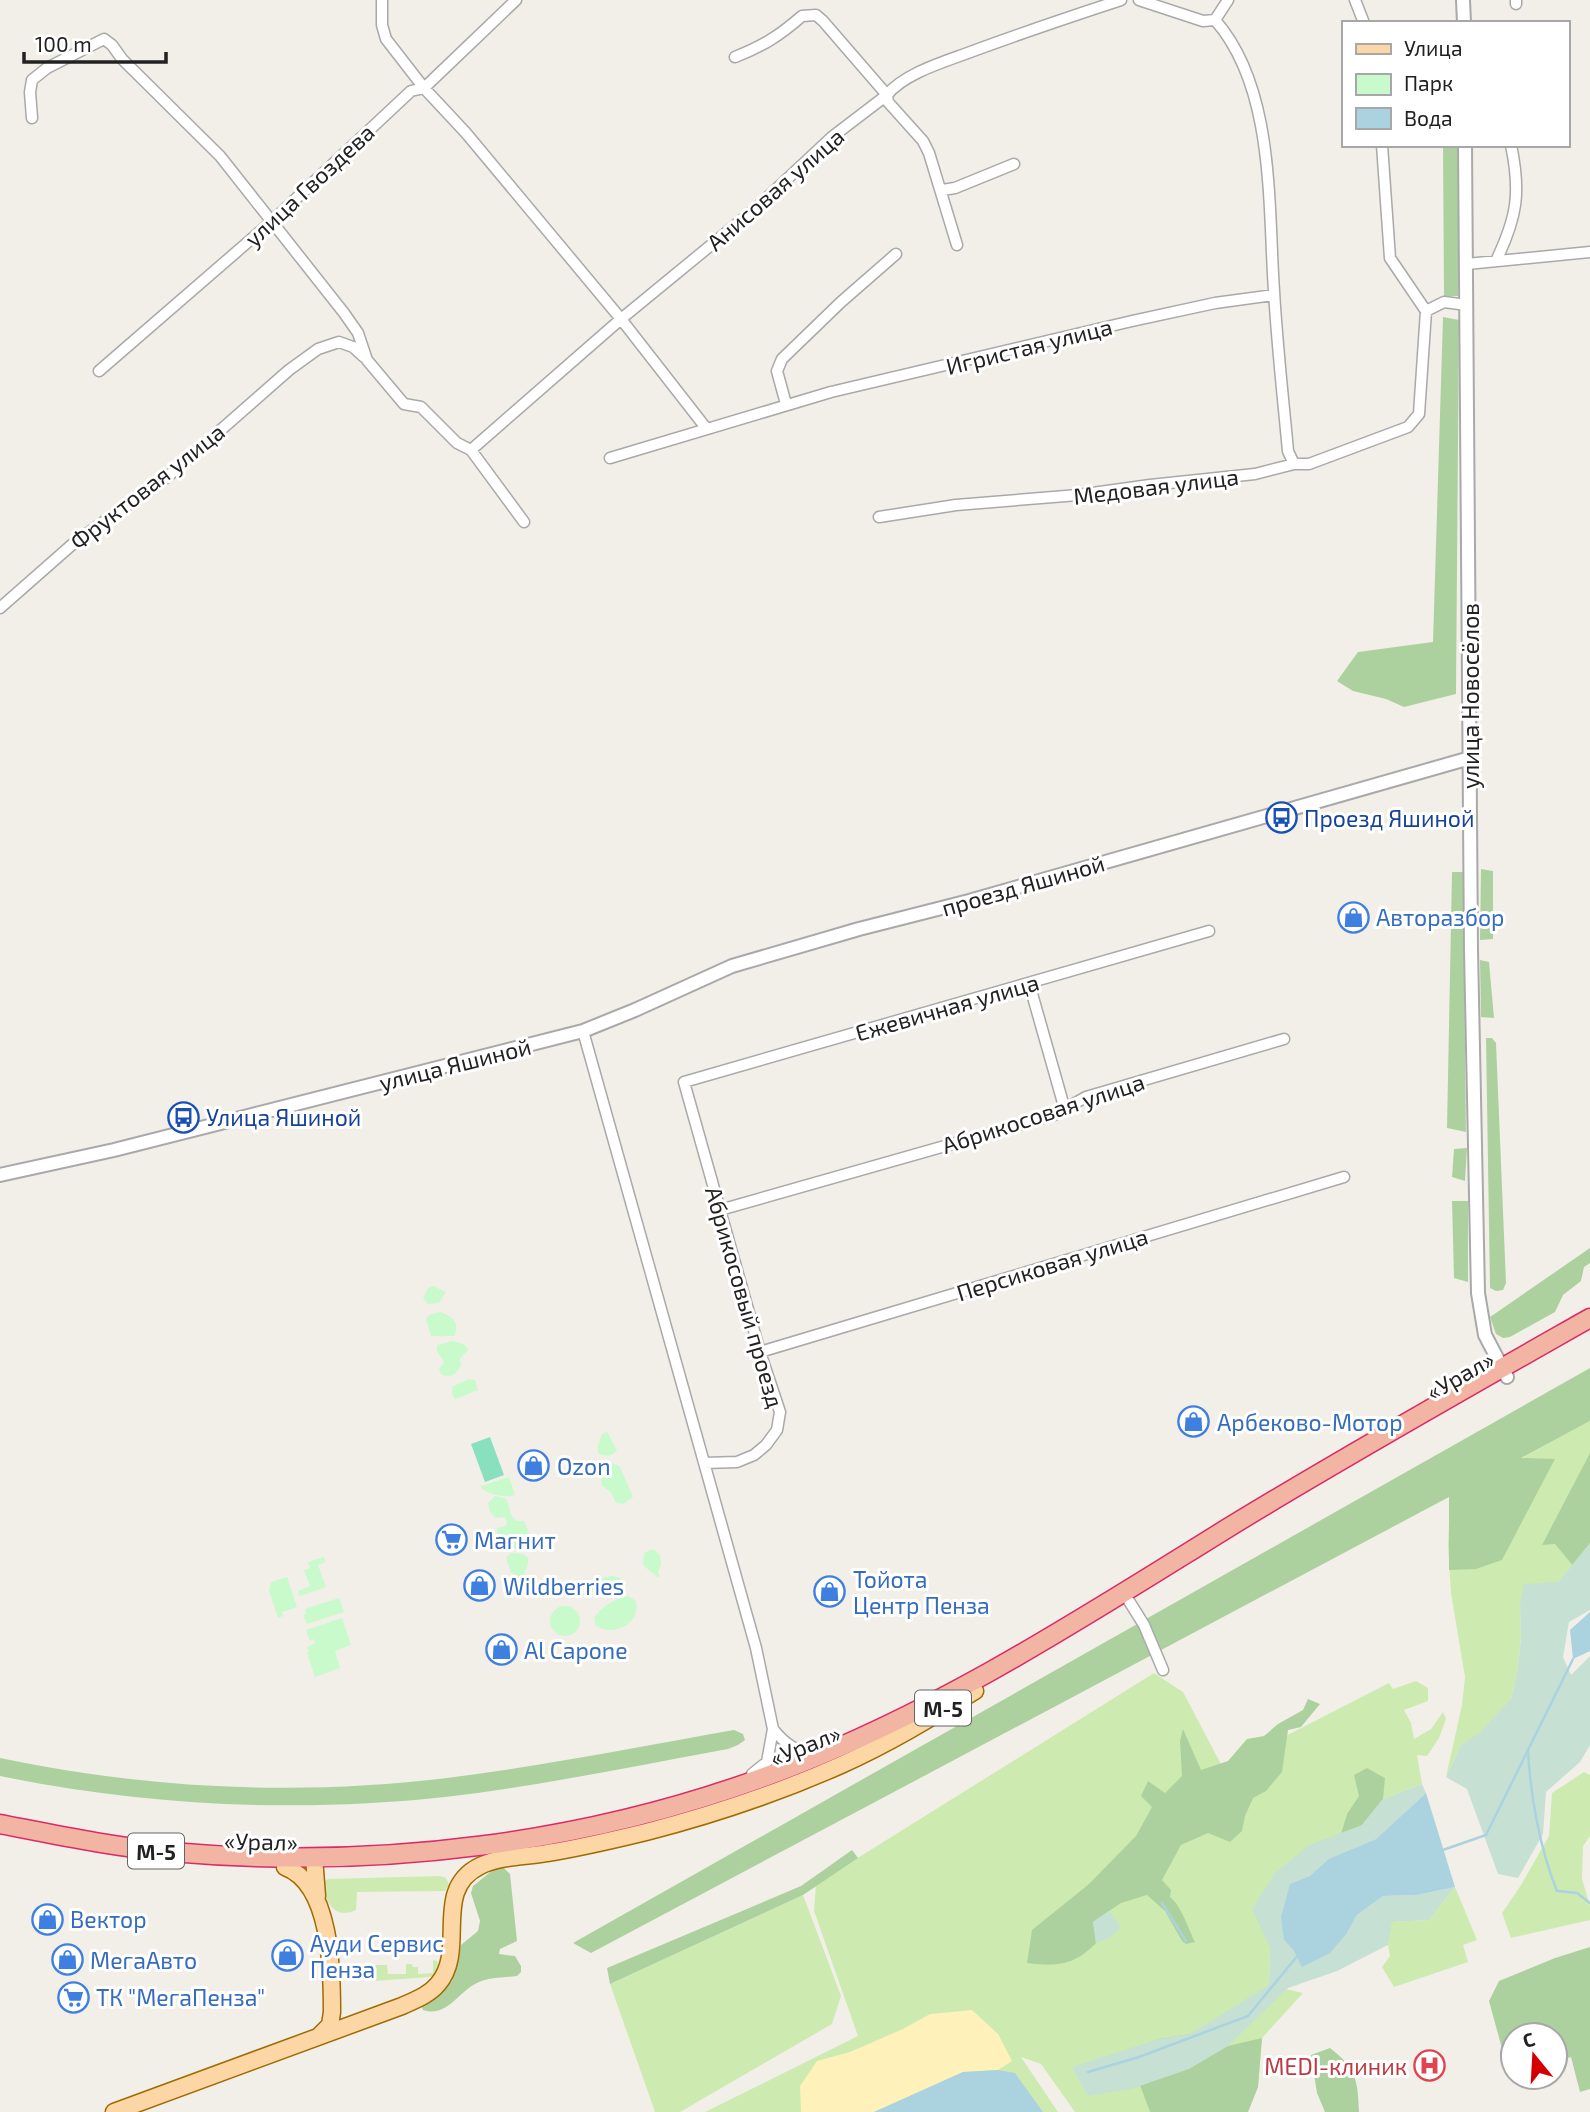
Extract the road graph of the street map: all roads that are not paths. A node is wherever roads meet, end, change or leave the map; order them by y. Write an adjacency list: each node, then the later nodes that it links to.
1 (382, 0): 12 (street)
2 (516, 0): 12 (street, улица Гвоздева)
3 (1121, 0): 13 (street, Анисовая улица)
4 (1139, 0): 8 (street)
5 (1228, 0): 8 (street)
6 (1355, 0): 9 (street)
7 (1463, 0): 10 (street)
8 (1215, 20): 26 (street)
9 (1363, 21)
10 (1464, 21)
11 (735, 57): 13 (street)
12 (424, 88): 20 (street, улица Гвоздева); 29 (street)
13 (887, 95): 19 (street); 29 (street, Анисовая улица)
14 (32, 118): 20 (street)
15 (1382, 147): 28 (street)
16 (1465, 147): 25 (street, улица Новосёлов)
17 (1511, 147): 24 (street)
18 (1014, 164): 19 (street)
19 (942, 190): 21 (street)
20 (271, 222): 30 (street); 31 (street, улица Гвоздева)
21 (957, 245)
22 (1590, 252): 24 (street)
23 (896, 254): 32 (street)
24 (1496, 261): 25 (street)
25 (1467, 264): 27 (street, улица Новосёлов)
26 (1274, 295): 32 (street, Игристая улица); 36 (street)
27 (1467, 305): 28 (street); 40 (street, улица Новосёлов)
28 (1426, 311): 36 (street, Медовая улица)
29 (621, 319): 33 (street); 34 (street, Анисовая улица)
30 (367, 360): 34 (street); 39 (street, Фруктовая улица)
31 (99, 372)
32 (786, 404): 33 (street, Игристая улица)
33 (706, 428): 35 (street, Игристая улица)
34 (471, 450): 38 (street)
35 (610, 458)
36 (1294, 464): 37 (street, Медовая улица)
37 (880, 517)
38 (524, 522)
39 (0, 608)
40 (1470, 758): 43 (street, проезд Яшиной); 54 (street, улица Новосёлов)
41 (1209, 931): 42 (street, Ежевичная улица)
42 (1029, 983): 45 (street, Ежевичная улица); 46 (street)
43 (583, 1031): 47 (street, улица Яшиной); 55 (street)
44 (1284, 1039): 46 (street, Абрикосовая улица)
45 (684, 1082): 49 (street, Абрикосовый проезд)
46 (1065, 1110): 49 (street, Абрикосовая улица)
47 (0, 1175)
48 (1344, 1177): 52 (street, Персиковая улица)
49 (720, 1210): 52 (street, Абрикосовый проезд)
50 (1590, 1318): 53 (highway, М-5)
51 (1590, 1329): 53 (highway, М-5)
52 (760, 1352): 55 (street, Абрикосовый проезд)
53 (1534, 1356): 54 (highway, «Урал» / М-5)
54 (1504, 1372): 56 (highway, «Урал» / М-5); 60 (highway, «Урал» / М-5)
55 (704, 1463): 59 (street)
56 (1129, 1601): 57 (street); 58 (highway, «Урал» / М-5)
57 (1163, 1670)
58 (975, 1691): 64 (highway, «Урал» / М-5); 67 (main road)
59 (773, 1729): 60 (street); 61 (street)
60 (855, 1741): 61 (highway, «Урал» / М-5)
61 (690, 1802): 64 (highway, «Урал» / М-5)
62 (0, 1824): 64 (highway, «Урал» / М-5)
63 (0, 1834): 65 (highway, «Урал» / М-5)
64 (315, 1862): 65 (highway, «Урал» / М-5); 66 (main road)
65 (285, 1867): 66 (main road)
66 (317, 1900): 67 (main road)
67 (318, 2037): 68 (main road)
68 (154, 2105): 69 (main road)
69 (114, 2112)

